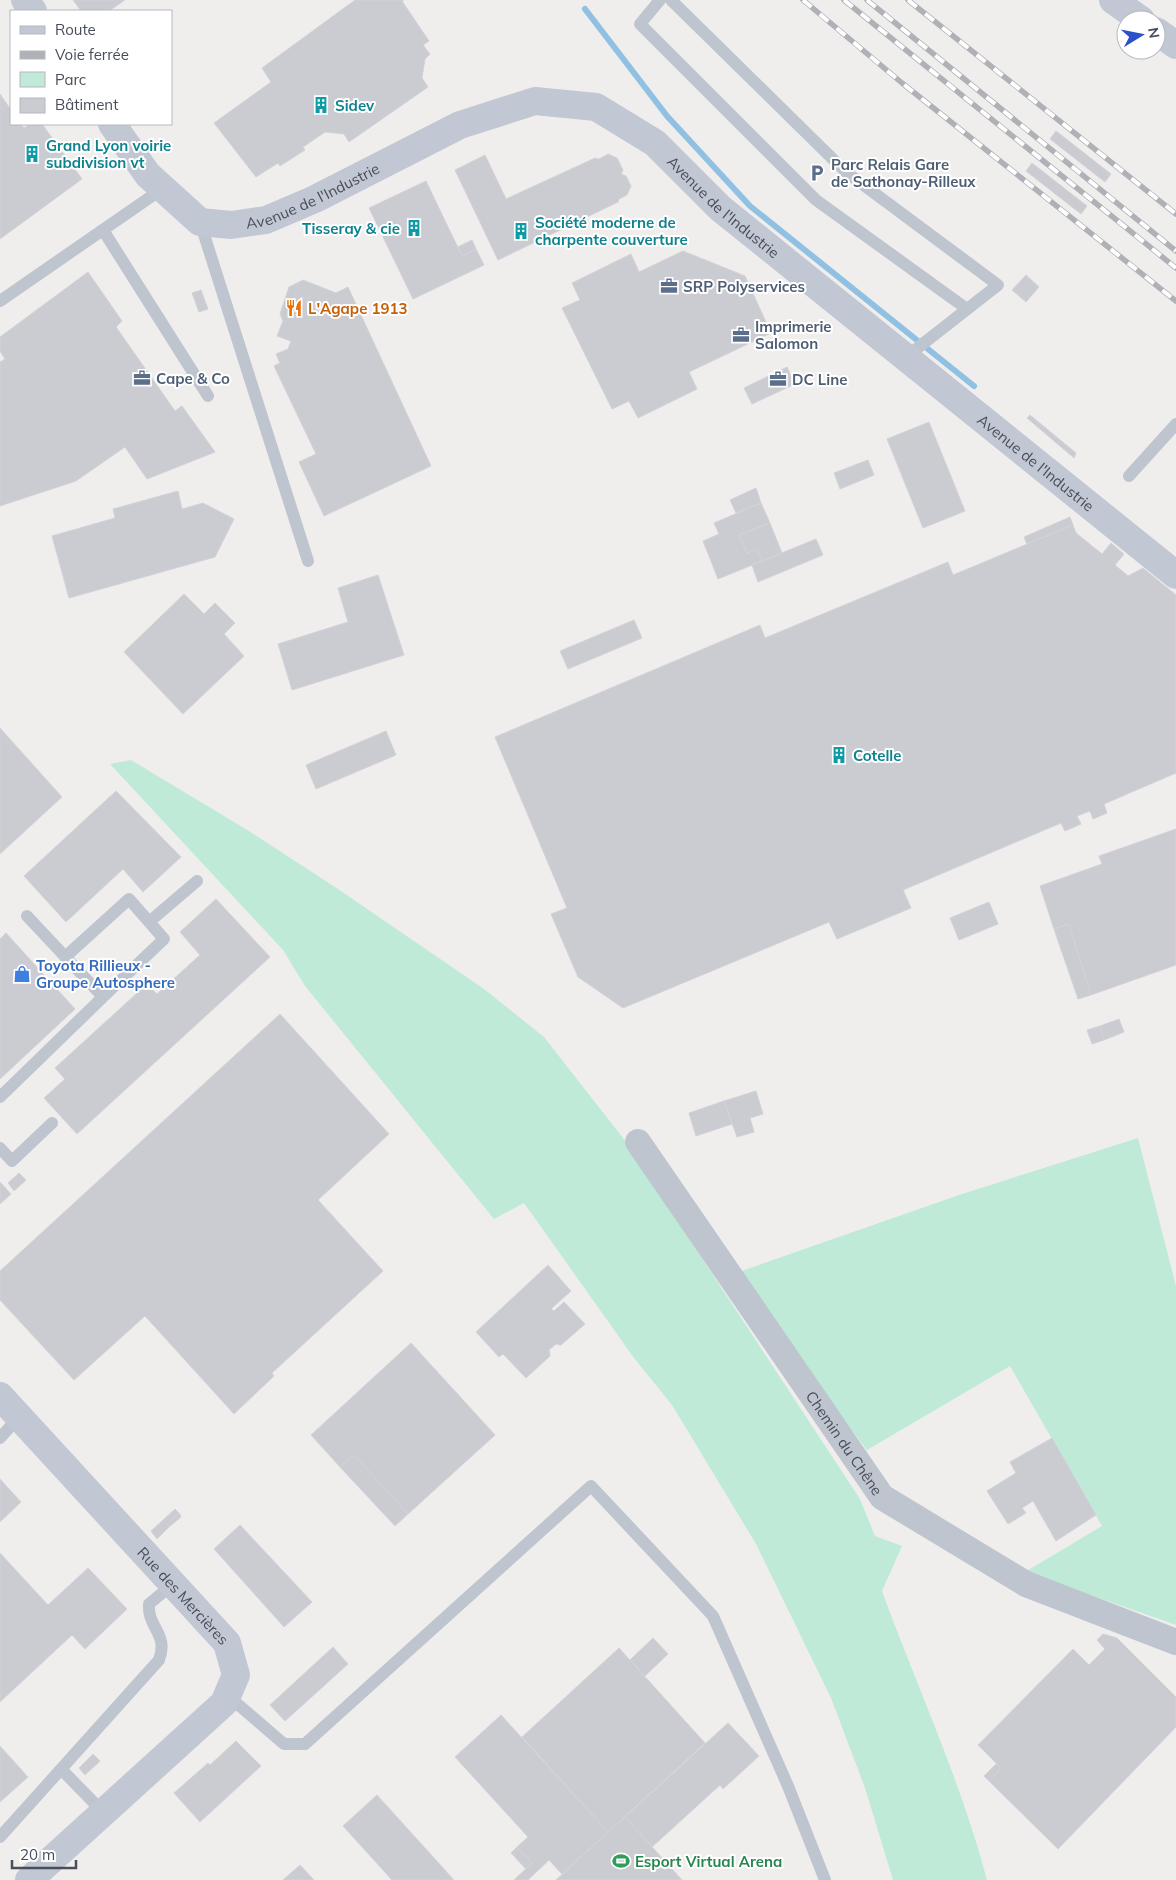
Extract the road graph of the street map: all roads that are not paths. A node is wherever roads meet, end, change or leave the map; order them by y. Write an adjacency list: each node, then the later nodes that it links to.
1 (660, 0): 10 (lane)
2 (671, 0): 10 (lane)
3 (1113, 0): 4 (street)
4 (1127, 10)
5 (113, 125): 6 (street)
6 (162, 189): 7 (street); 8 (lane)
7 (200, 222): 11 (street, Avenue de l'Industrie); 15 (lane)
8 (102, 230): 9 (lane); 12 (lane)
9 (0, 301)
10 (967, 309): 11 (lane)
11 (906, 357): 16 (street, Avenue de l'Industrie)
12 (208, 396)
13 (1176, 424): 14 (lane)
14 (1129, 476)
15 (308, 561)
16 (1176, 575)
17 (197, 881): 19 (lane)
18 (27, 916): 20 (lane)
19 (149, 922): 20 (lane); 21 (lane)
20 (65, 957): 21 (lane)
21 (103, 997): 22 (lane)
22 (0, 1097)
23 (52, 1123): 25 (lane)
24 (638, 1142): 30 (street, Chemin du Chêne)
25 (0, 1148)
26 (0, 1396): 27 (street, Rue des Mercières)
27 (19, 1417): 28 (lane); 29 (street, Rue des Mercières)
28 (0, 1438)
29 (173, 1584): 31 (street, Rue des Mercières); 32 (lane)
30 (1176, 1642)
31 (227, 1695): 33 (street, Rue des Mercières); 36 (lane)
32 (61, 1769): 33 (lane); 34 (lane)
33 (103, 1812): 35 (street, Rue des Mercières)
34 (0, 1837)
35 (29, 1880)
36 (825, 1880)

